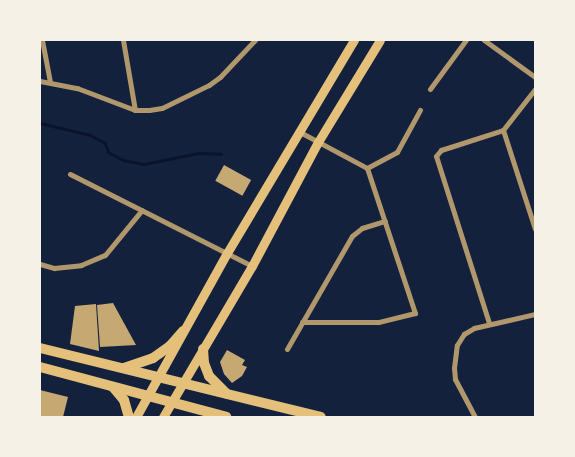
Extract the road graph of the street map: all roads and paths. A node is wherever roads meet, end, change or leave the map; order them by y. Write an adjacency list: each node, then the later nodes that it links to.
1 (42, 40): 10 (street)
2 (124, 40): 13 (street)
3 (255, 40): 13 (street)
4 (354, 40): 16 (main road)
5 (380, 40): 17 (main road)
6 (466, 40): 11 (street)
7 (484, 40): 8 (street)
8 (535, 77)
9 (40, 81): 10 (street)
10 (50, 82): 13 (street)
11 (430, 89)
12 (535, 89): 15 (street)
13 (135, 110)
14 (420, 110): 18 (street)
15 (504, 130): 22 (street); 28 (street)
16 (298, 131): 17 (street); 23 (main road)
17 (318, 142): 18 (street); 25 (main road)
18 (367, 168): 21 (street)
19 (70, 174): 20 (street)
20 (142, 210): 23 (street); 24 (street)
21 (385, 221): 27 (street); 27 (street)
22 (535, 229)
23 (227, 253): 25 (street); 29 (main road)
24 (40, 264)
25 (252, 266): 32 (main road)
26 (535, 314): 28 (street)
27 (302, 322): 31 (street)
28 (489, 323): 46 (street)
29 (183, 331): 34 (main road); 35 (main road)
30 (40, 348): 34 (main road)
31 (287, 348)
32 (203, 349): 36 (main road); 38 (main road)
33 (40, 367): 37 (main road)
34 (119, 368): 35 (main road)
35 (158, 378): 36 (main road); 39 (main road)
36 (182, 384): 38 (main road); 40 (main road)
37 (110, 385): 39 (main road); 41 (main road)
38 (230, 396): 45 (main road)
39 (148, 397): 40 (main road); 42 (main road)
40 (171, 403): 43 (main road); 44 (main road)
41 (129, 417)
42 (136, 417)
43 (163, 417)
44 (226, 417)
45 (321, 417)
46 (475, 417)

